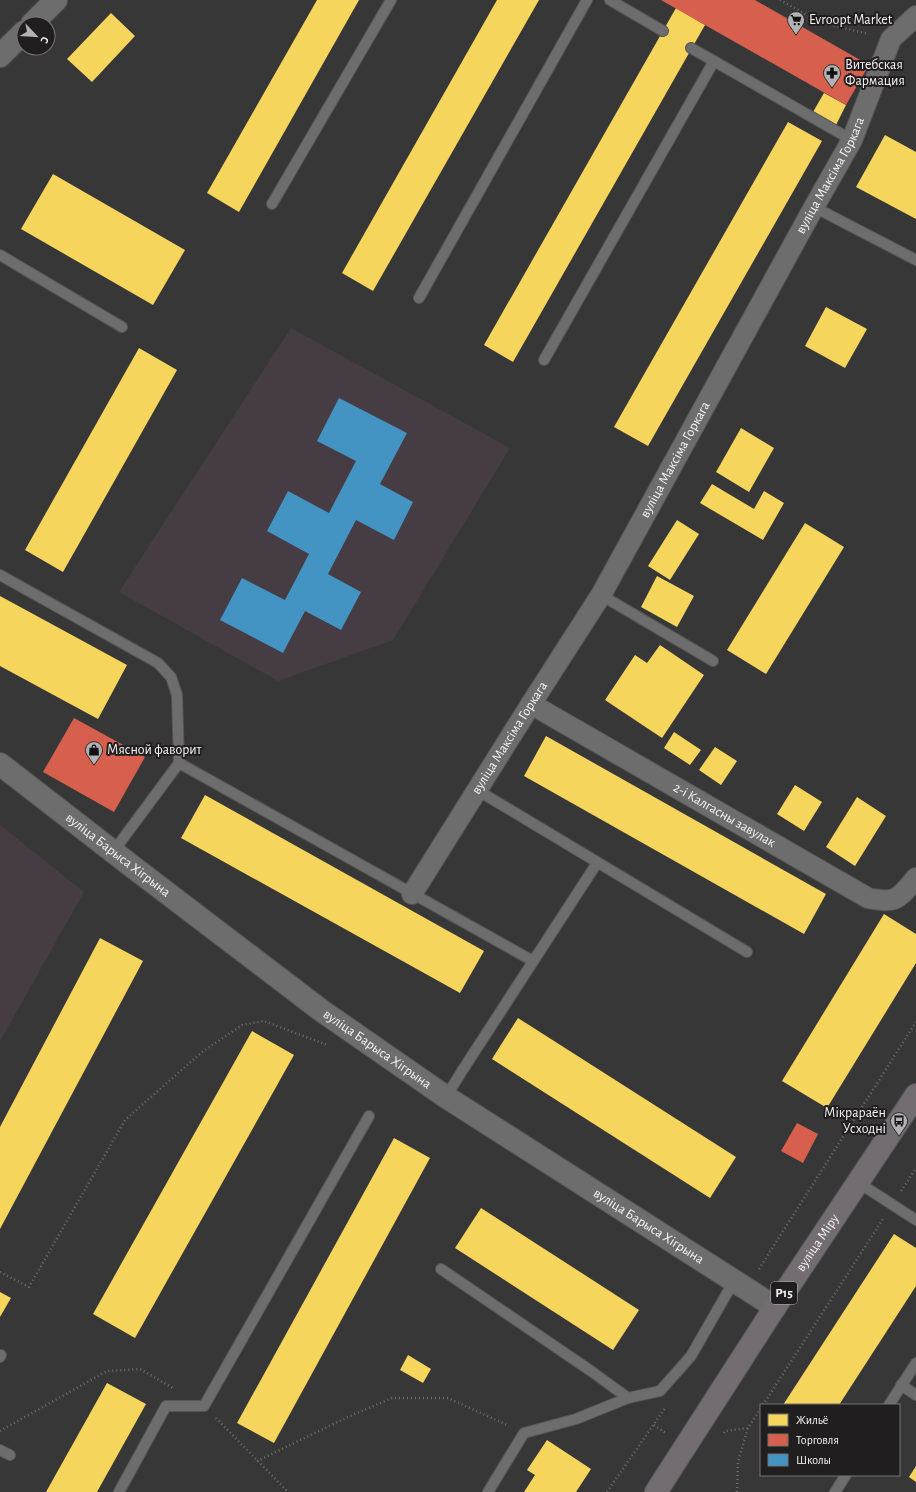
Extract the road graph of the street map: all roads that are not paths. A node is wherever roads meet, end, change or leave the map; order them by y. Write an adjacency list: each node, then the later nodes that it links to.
1 (56, 0): 5 (street)
2 (391, 0): 13 (lane)
3 (588, 0): 17 (lane)
4 (613, 1): 7 (lane)
5 (40, 16)
6 (916, 16): 12 (street, вуліца Максіма Горкага)
7 (663, 31)
8 (16, 40): 10 (street)
9 (691, 48): 11 (lane)
10 (0, 56)
11 (714, 61): 12 (lane); 19 (lane)
12 (852, 140): 14 (street, вуліца Максіма Горкага)
13 (272, 204)
14 (814, 207): 16 (lane); 21 (street, вуліца Максіма Горкага)
15 (0, 255): 18 (lane)
16 (916, 260)
17 (419, 298)
18 (122, 327)
19 (544, 360)
20 (0, 575): 24 (lane)
21 (602, 595): 22 (lane); 23 (street, вуліца Максіма Горкага)
22 (714, 661)
23 (531, 704): 26 (street, вуліца Максіма Горкага); 29 (street, 2-і Калгасны завулак)
24 (179, 763): 27 (lane); 30 (lane)
25 (0, 764): 27 (street, вуліца Барыса Хігрына)
26 (477, 790): 28 (lane); 30 (street, вуліца Максіма Горкага)
27 (113, 852): 34 (street, вуліца Барыса Хігрына)
28 (597, 863): 31 (lane); 32 (lane)
29 (916, 878)
30 (412, 894): 32 (lane)
31 (747, 952)
32 (533, 961): 34 (lane)
33 (916, 1095): 36 (main road, вуліца Міру / Р15)
34 (446, 1097): 39 (street, вуліца Барыса Хігрына)
35 (370, 1116): 49 (lane)
36 (859, 1183): 37 (lane); 40 (main road, вуліца Міру / Р15)
37 (916, 1220)
38 (441, 1269): 44 (lane)
39 (734, 1281): 40 (street, вуліца Барыса Хігрына); 44 (lane)
40 (775, 1307): 51 (main road, вуліца Міру / Р15)
41 (916, 1363): 42 (lane)
42 (901, 1385): 43 (lane); 45 (lane)
43 (916, 1395)
44 (628, 1398): 50 (lane)
45 (890, 1404)
46 (0, 1450): 47 (lane)
47 (10, 1455)
48 (845, 1476): 52 (lane)
49 (119, 1492)
50 (488, 1492)
51 (656, 1492)
52 (835, 1492)

